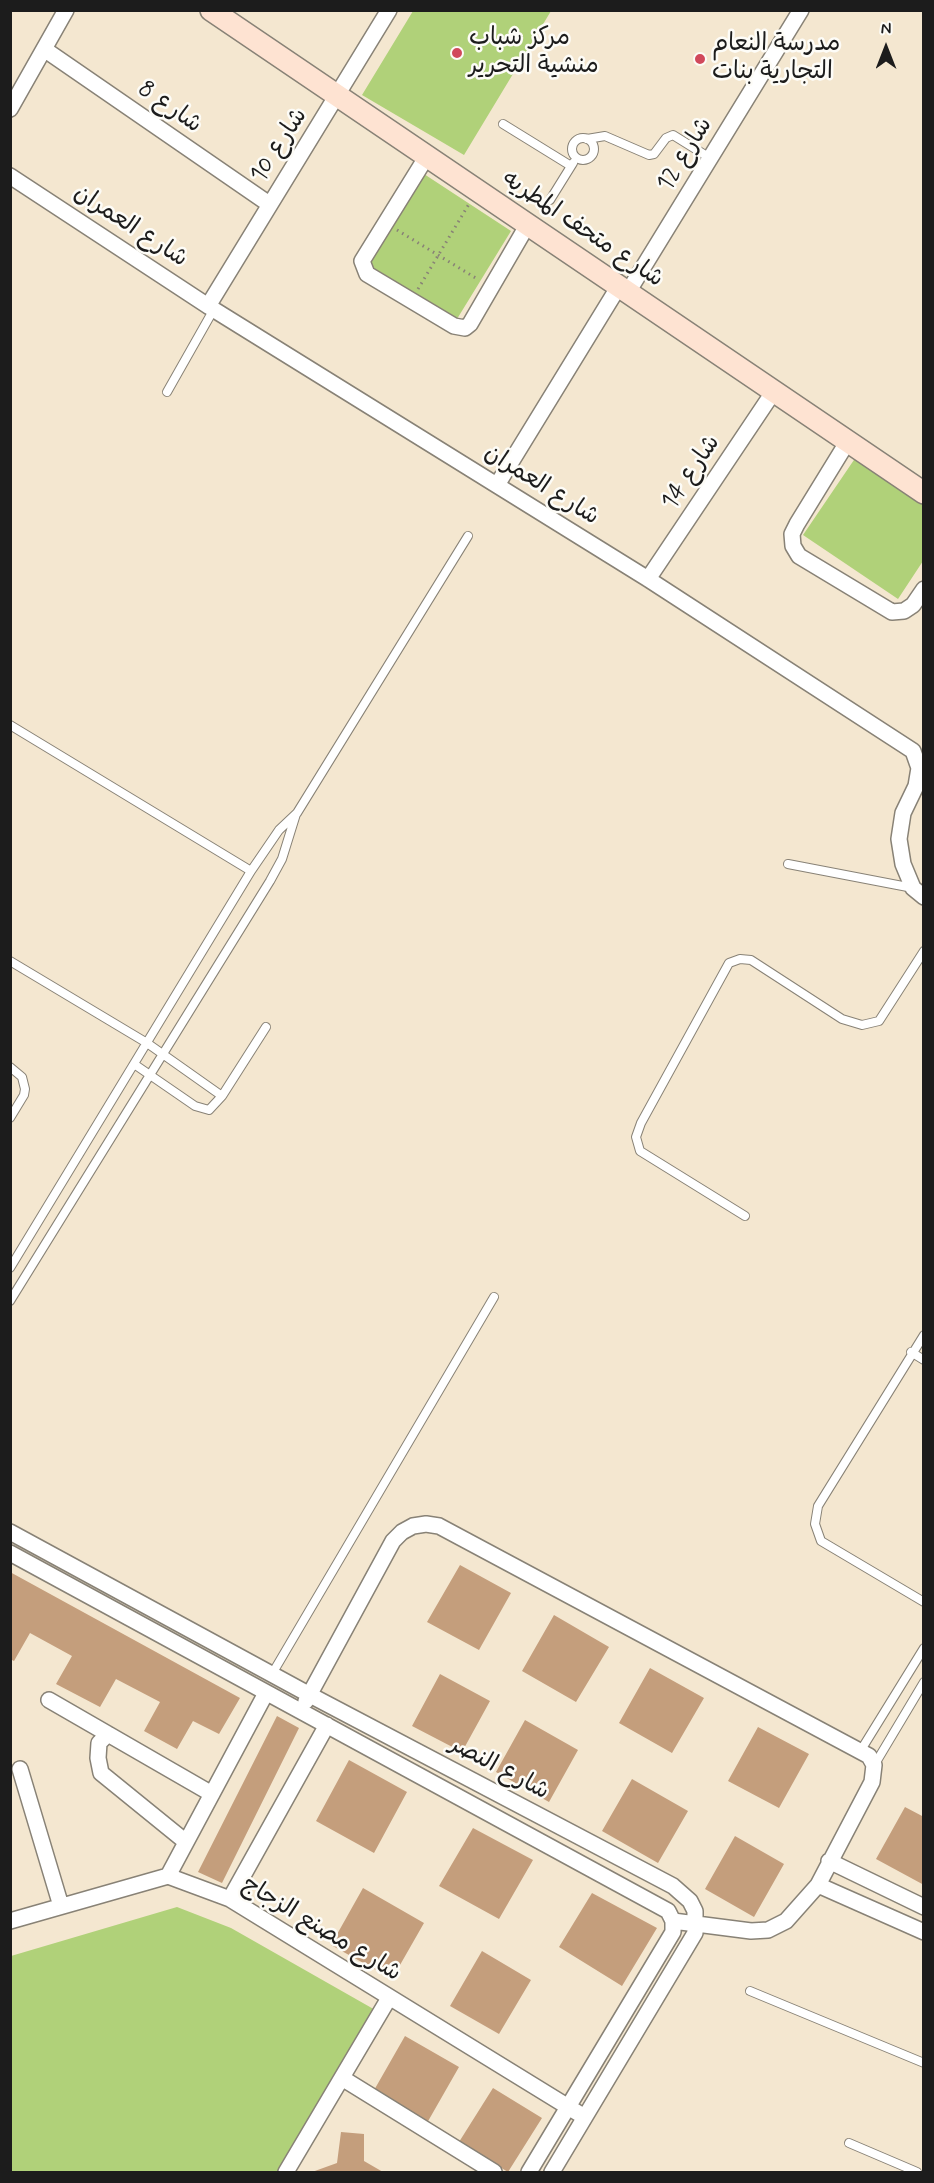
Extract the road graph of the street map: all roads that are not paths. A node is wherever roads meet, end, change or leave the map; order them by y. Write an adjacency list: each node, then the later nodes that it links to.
1 (66, 10): 5 (street)
2 (211, 10): 6 (street, شارع متحف المطريه)
3 (389, 10): 6 (street, شارع 10)
4 (801, 10): 12 (street, شارع 12)
5 (44, 49): 7 (street); 16 (street, شارع 8)
6 (339, 96): 10 (street, شارع متحف المطريه); 16 (street, شارع 10)
7 (10, 109)
8 (503, 124): 13 (lane)
9 (587, 139): 11 (lane); 11 (lane); 12 (lane)
10 (427, 156): 17 (street, شارع متحف المطريه); 17 (street)
11 (576, 158): 13 (lane)
12 (710, 158): 18 (street, شارع 12)
13 (571, 166): 15 (lane)
14 (10, 176): 19 (street, شارع العمران)
15 (550, 200)
16 (269, 204): 19 (street, شارع 10)
17 (528, 224): 18 (street, شارع متحف المطريه)
18 (624, 289): 20 (street, شارع متحف المطريه); 23 (street, شارع 12)
19 (211, 308): 21 (lane); 23 (street, شارع العمران)
20 (774, 391): 22 (street, شارع متحف المطريه); 26 (street, شارع 14)
21 (167, 392)
22 (848, 441): 24 (street, شارع متحف المطريه); 27 (street)
23 (497, 485): 26 (street, شارع العمران)
24 (924, 493)
25 (468, 536): 30 (lane)
26 (648, 579): 29 (street, شارع العمران)
27 (924, 589)
28 (10, 725): 32 (lane)
29 (921, 766): 33 (street, شارع العمران)
30 (297, 813): 32 (lane); 38 (lane)
31 (788, 864): 33 (lane)
32 (251, 871): 37 (lane)
33 (918, 892)
34 (924, 951): 44 (lane)
35 (10, 961): 37 (lane)
36 (266, 1027): 42 (lane)
37 (147, 1043): 38 (lane); 39 (lane)
38 (164, 1055): 41 (lane); 42 (lane)
39 (135, 1064): 41 (lane); 45 (lane)
40 (10, 1067): 43 (lane)
41 (151, 1076): 42 (lane); 47 (lane)
42 (222, 1096)
43 (10, 1118)
44 (745, 1216)
45 (10, 1268)
46 (494, 1297): 55 (lane)
47 (10, 1301)
48 (924, 1335): 49 (lane)
49 (911, 1352): 50 (lane); 53 (lane)
50 (924, 1360)
51 (10, 1532): 55 (street, شارع النصر)
52 (10, 1553): 57 (street, شارع النصر)
53 (924, 1602)
54 (924, 1648): 63 (lane)
55 (272, 1674): 58 (street, شارع النصر)
56 (924, 1682): 64 (lane)
57 (266, 1693): 60 (street, شارع النصر); 66 (street)
58 (310, 1695): 60 (street); 63 (street); 76 (street, شارع النصر)
59 (49, 1700): 62 (street)
60 (301, 1712): 61 (street, شارع النصر)
61 (327, 1725): 71 (street); 75 (street, شارع النصر)
62 (108, 1734): 66 (street); 67 (street)
63 (861, 1750): 64 (street)
64 (874, 1766): 68 (street)
65 (20, 1769): 72 (street)
66 (212, 1794): 67 (street)
67 (186, 1842): 69 (street)
68 (829, 1861): 70 (street); 73 (street)
69 (168, 1876): 71 (street, شارع مصنع الزجاج); 72 (street)
70 (818, 1885): 76 (street); 77 (street)
71 (230, 1899): 79 (street, شارع مصنع الزجاج)
72 (61, 1906): 74 (street)
73 (924, 1907)
74 (10, 1921)
75 (673, 1921): 76 (street); 82 (street)
76 (697, 1922): 83 (street)
77 (924, 1932)
78 (750, 1991): 80 (lane)
79 (389, 1998): 81 (street); 82 (street, شارع مصنع الزجاج)
80 (924, 2063)
81 (342, 2078): 85 (street); 86 (street)
82 (569, 2108): 83 (street, شارع مصنع الزجاج); 87 (street)
83 (585, 2118): 88 (street)
84 (849, 2143): 89 (lane)
85 (286, 2172)
86 (494, 2172)
87 (529, 2172)
88 (552, 2172)
89 (917, 2172)

